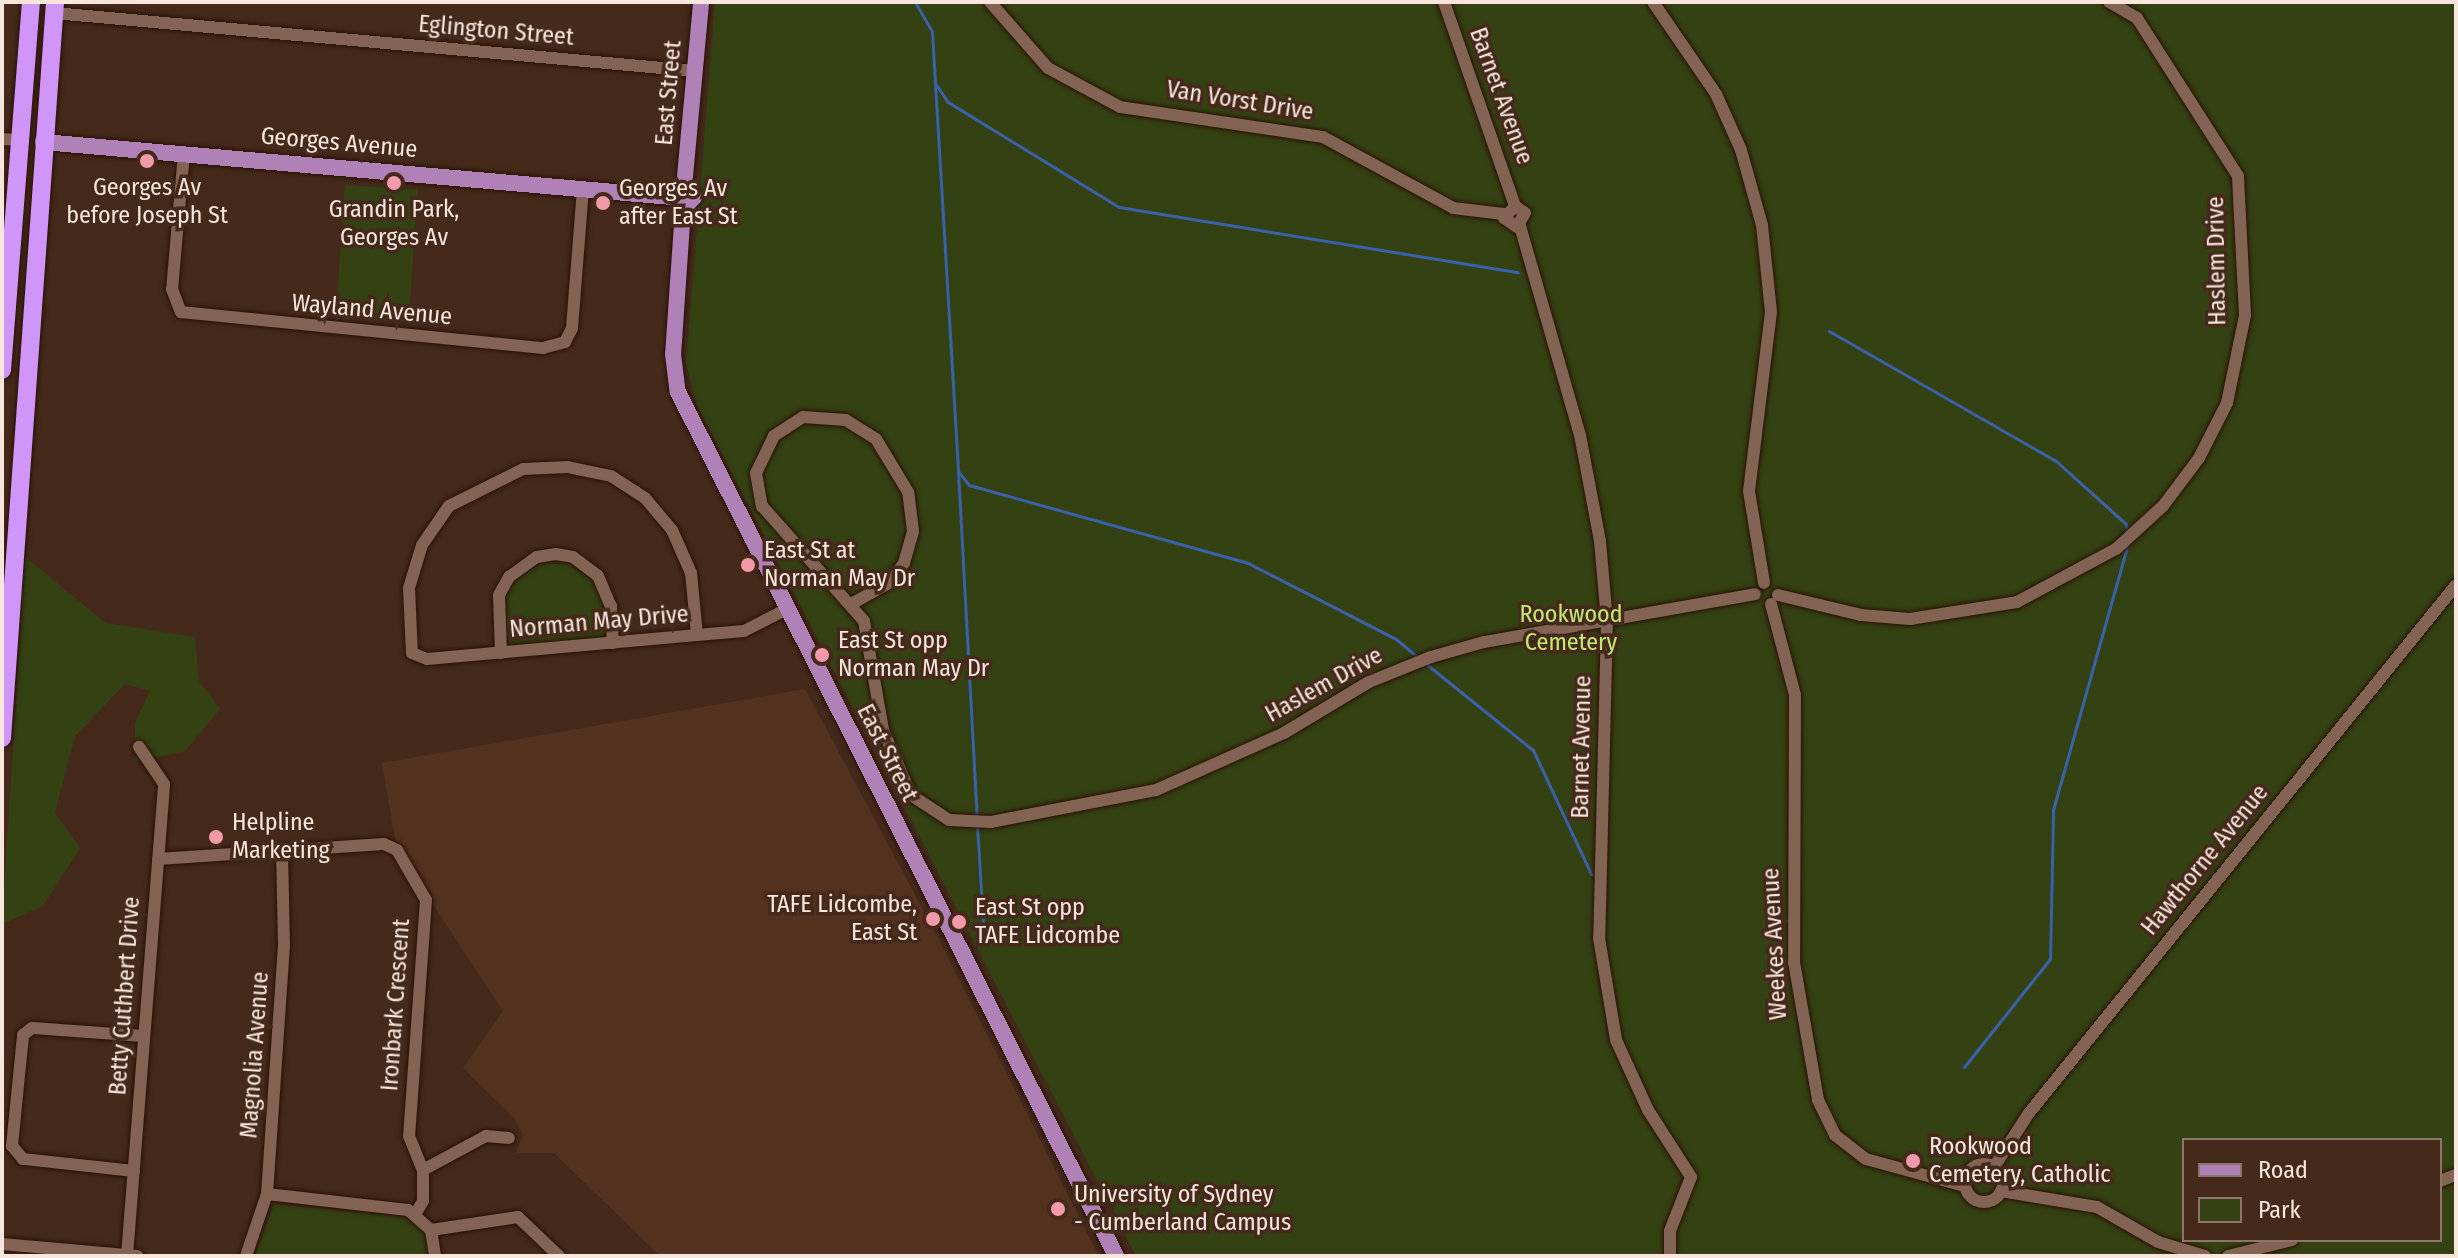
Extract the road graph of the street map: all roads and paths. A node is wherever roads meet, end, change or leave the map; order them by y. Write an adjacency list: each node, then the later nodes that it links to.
1 (31, 2): 9 (highway)
2 (701, 2): 8 (main road, East Street)
3 (990, 2): 14 (street, Van Vorst Drive)
4 (1444, 2): 14 (street, Barnet Avenue)
5 (1653, 2): 17 (street)
6 (2109, 2): 18 (street, Haslem Drive)
7 (54, 8): 8 (street, Eglington Street); 10 (highway)
8 (695, 71): 13 (main road, East Street)
9 (11, 140): 10 (highway, Georges Avenue); 15 (highway)
10 (43, 142): 11 (main road, Georges Avenue); 25 (highway)
11 (184, 153): 12 (main road, Georges Avenue); 12 (street, Wayland Avenue)
12 (583, 189): 13 (main road, Georges Avenue)
13 (680, 198): 20 (main road, East Street)
14 (1509, 210): 21 (street, Barnet Avenue)
15 (2, 370)
16 (2456, 585): 31 (street, Hawthorne Avenue)
17 (1760, 588): 18 (street); 18 (street); 21 (street, Haslem Drive)
18 (1774, 600): 34 (street, Weekes Avenue)
19 (853, 603): 19 (street); 21 (street, Haslem Drive)
20 (787, 609): 22 (street, Norman May Drive); 45 (main road, East Street)
21 (1607, 621): 46 (street, Barnet Avenue)
22 (697, 635): 23 (street, Norman May Drive); 24 (street, Norman May Drive)
23 (613, 643): 24 (street, Norman May Drive); 24 (street)
24 (501, 653)
25 (2, 738)
26 (139, 747): 28 (street, Betty Cuthbert Drive)
27 (282, 854): 28 (street, Ironbark Crescent); 32 (street, Ironbark Crescent); 36 (street, Magnolia Avenue)
28 (158, 859): 29 (street, Betty Cuthbert Drive)
29 (144, 1036): 33 (street, Betty Cuthbert Drive); 33 (street)
30 (509, 1138): 32 (street)
31 (1994, 1167): 34 (street); 35 (street)
32 (423, 1170): 37 (street, Ironbark Crescent)
33 (134, 1171): 41 (street, Betty Cuthbert Drive)
34 (1965, 1186): 35 (street, Weekes Avenue)
35 (2001, 1191): 47 (street)
36 (267, 1194): 37 (street); 42 (street, Magnolia Avenue)
37 (415, 1215): 38 (street)
38 (431, 1230): 43 (street); 44 (street)
39 (2, 1244): 41 (street)
40 (2276, 1251): 48 (street)
41 (130, 1256)
42 (246, 1256)
43 (435, 1256)
44 (559, 1256)
45 (1116, 1256)
46 (1670, 1256)
47 (2205, 1256)
48 (2228, 1256)

